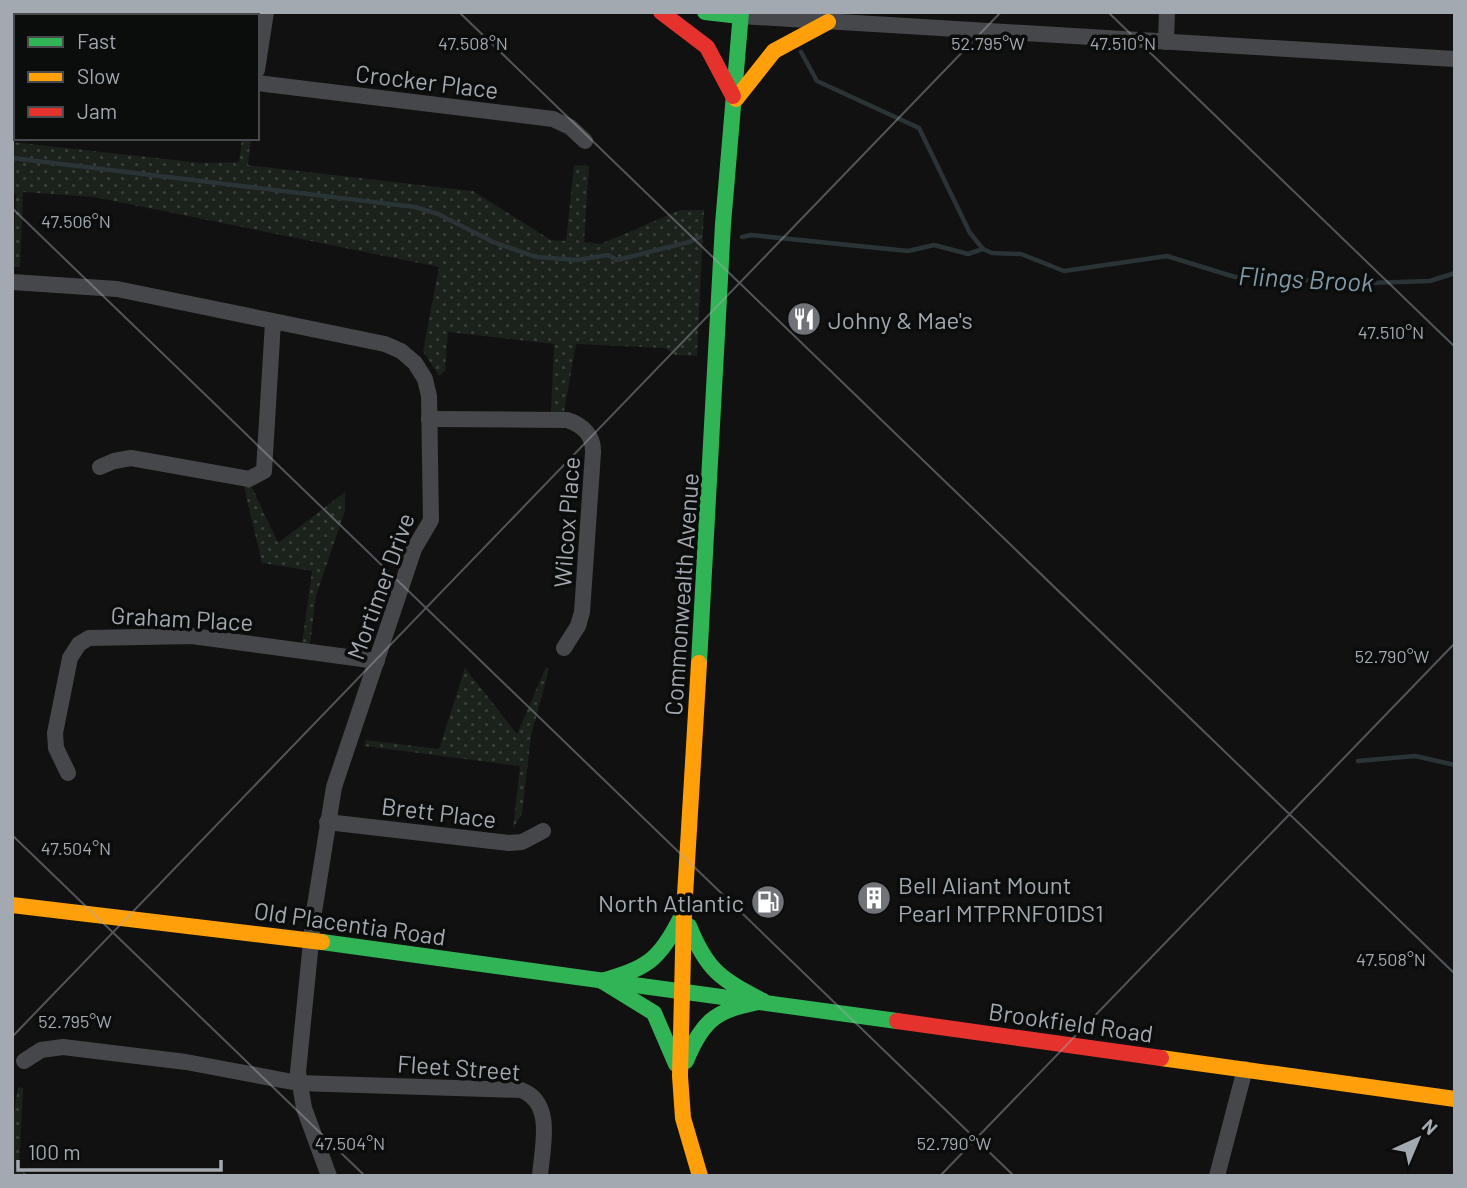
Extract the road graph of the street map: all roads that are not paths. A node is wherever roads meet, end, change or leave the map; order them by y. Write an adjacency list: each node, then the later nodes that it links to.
1 (266, 12): 9 (street)
2 (661, 12): 12 (main road)
3 (705, 12): 6 (main road)
4 (802, 12): 7 (main road)
5 (1167, 12): 8 (street)
6 (741, 14): 7 (street); 12 (main road, Commonwealth Avenue)
7 (828, 23): 8 (street); 12 (main road)
8 (1166, 42): 10 (street)
9 (259, 57)
10 (1455, 59)
11 (259, 83): 13 (street, Crocker Place)
12 (735, 100): 24 (main road, Commonwealth Avenue)
13 (585, 141)
14 (12, 282): 15 (street, Mortimer Drive)
15 (273, 321): 16 (street, Mortimer Drive); 17 (street)
16 (429, 419): 18 (street, Wilcox Place); 19 (street, Mortimer Drive)
17 (100, 467)
18 (564, 648)
19 (377, 662): 20 (street, Graham Place); 21 (street, Mortimer Drive)
20 (68, 773)
21 (327, 822): 22 (street, Brett Place); 25 (street, Mortimer Drive)
22 (543, 831)
23 (12, 905): 25 (main road, Old Placentia Road)
24 (684, 912): 26 (main road); 27 (main road, Commonwealth Avenue); 28 (main road)
25 (311, 940): 26 (main road, Old Placentia Road); 32 (street, Mortimer Drive)
26 (601, 981): 27 (main road, Old Placentia Road); 31 (main road)
27 (682, 992): 28 (main road, Brookfield Road); 31 (main road, Commonwealth Avenue)
28 (763, 1001): 30 (main road, Brookfield Road); 31 (main road)
29 (24, 1061): 32 (street, Fleet Street)
30 (1245, 1069): 33 (main road, Brookfield Road); 37 (street)
31 (680, 1076): 36 (main road, Commonwealth Avenue)
32 (299, 1083): 34 (street, Mortimer Drive); 35 (street, Fleet Street)
33 (1455, 1099)
34 (329, 1176)
35 (540, 1176)
36 (700, 1176)
37 (1217, 1176)

